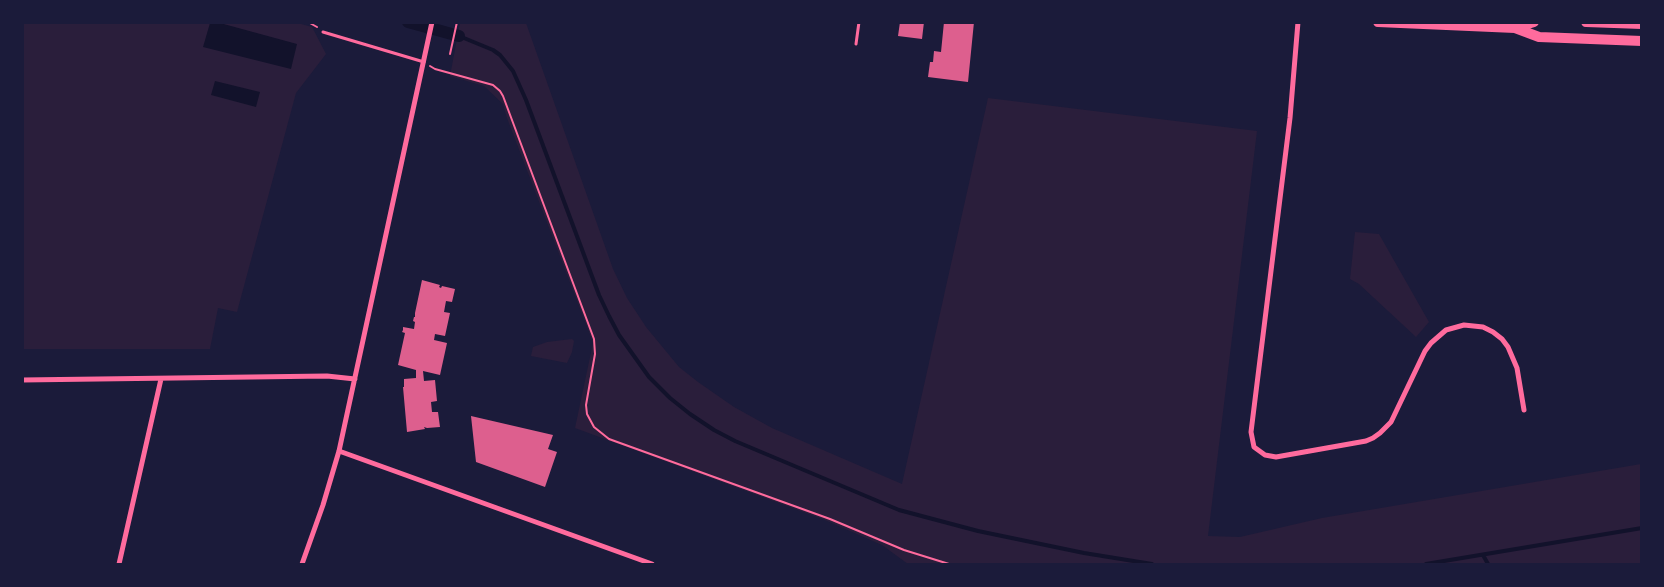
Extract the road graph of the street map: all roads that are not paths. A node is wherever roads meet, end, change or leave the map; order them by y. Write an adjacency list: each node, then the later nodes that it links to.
1 (432, 22): 12 (street)
2 (859, 22): 11 (lane)
3 (1298, 22): 16 (street)
4 (1378, 22): 8 (highway)
5 (1534, 22): 8 (highway)
6 (1586, 22): 7 (highway)
7 (1642, 24)
8 (1515, 28): 10 (highway)
9 (323, 32): 12 (lane)
10 (1642, 41)
11 (856, 44)
12 (424, 62): 14 (street)
13 (160, 379): 14 (street); 15 (street); 18 (street)
14 (355, 379): 17 (street)
15 (22, 380)
16 (1524, 410)
17 (339, 451): 19 (street); 20 (street)
18 (119, 564)
19 (302, 564)
20 (652, 564)

